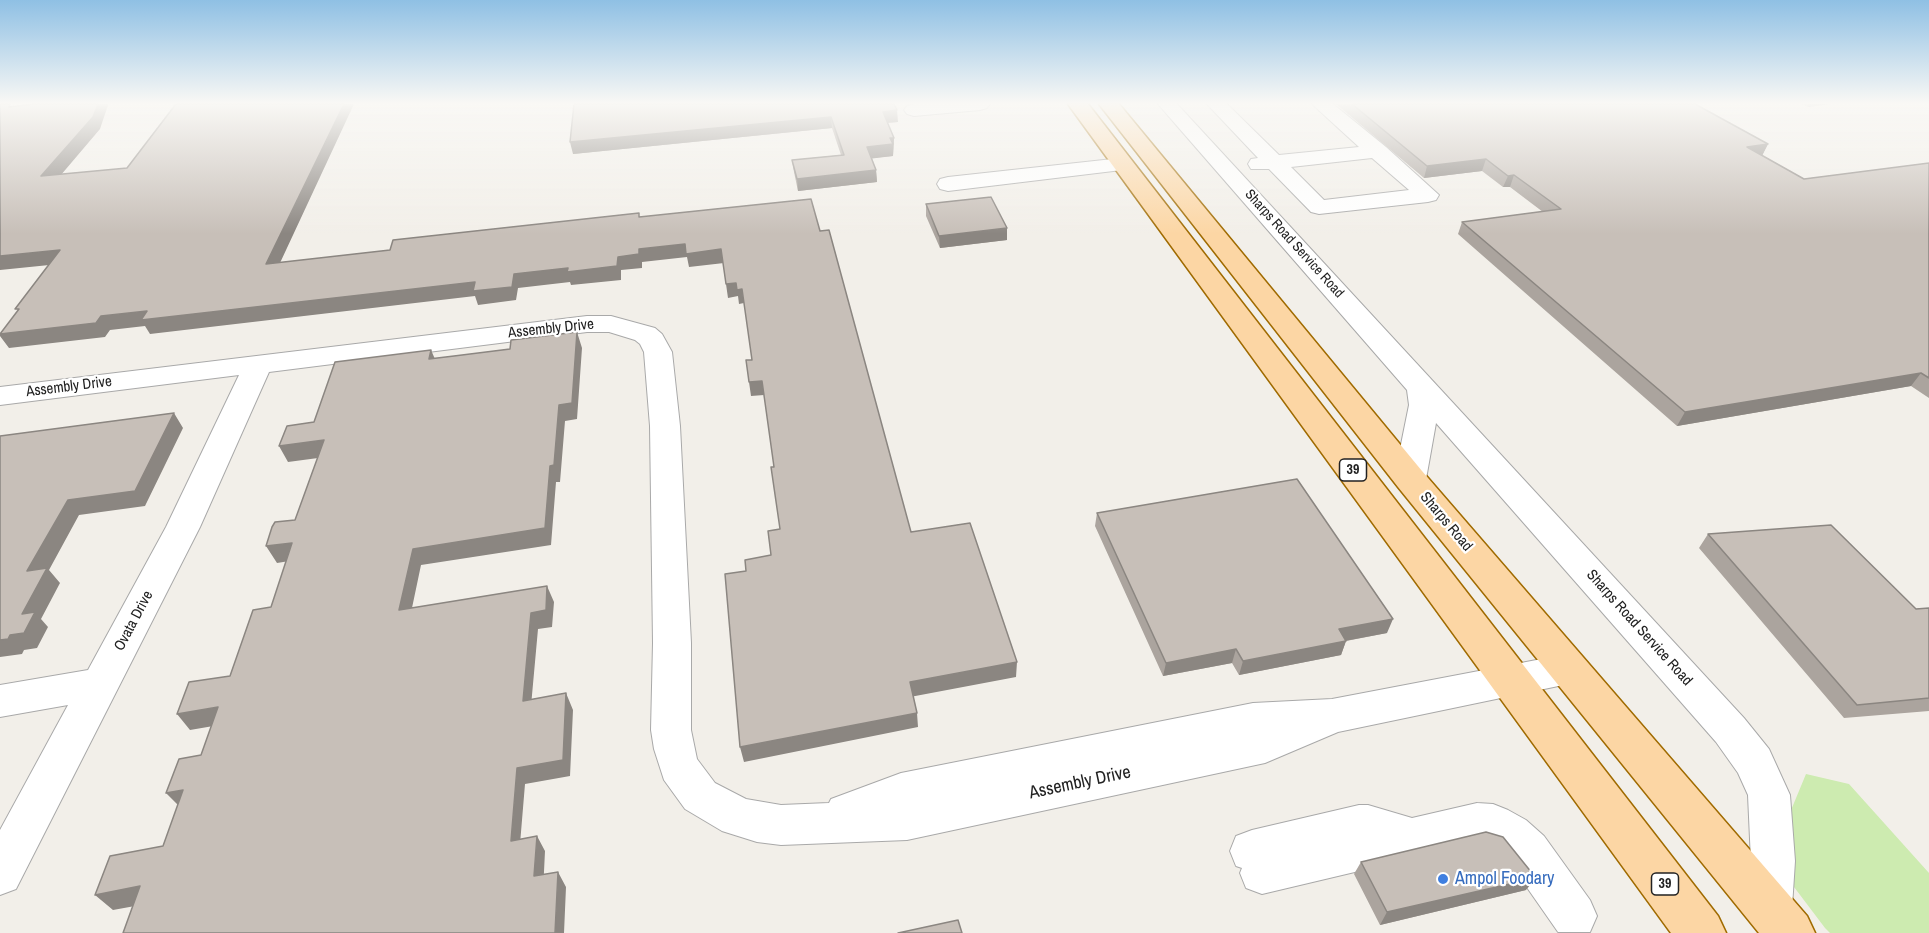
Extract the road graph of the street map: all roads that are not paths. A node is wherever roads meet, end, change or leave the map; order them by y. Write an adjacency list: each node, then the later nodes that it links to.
1 (1110, 148): 8 (main road, 39)
2 (1144, 148): 14 (main road, Sharps Road / 39)
3 (1206, 148): 9 (street, Sharps Road Service Road)
4 (1258, 148): 7 (street)
5 (1374, 148): 6 (street)
6 (1379, 152): 7 (street); 7 (street)
7 (1273, 163): 9 (street)
8 (1122, 164): 10 (street); 16 (main road, 39)
9 (1225, 168): 12 (street, Sharps Road Service Road)
10 (948, 184)
11 (258, 364): 13 (street, Assembly Drive); 16 (street, Assembly Drive); 17 (street, Ovata Drive)
12 (1421, 385): 14 (street); 22 (street, Sharps Road Service Road)
13 (0, 396)
14 (1410, 479): 15 (main road, Sharps Road / 39)
15 (1568, 669): 16 (street, Assembly Drive); 22 (main road, Sharps Road / 39)
16 (1511, 679): 23 (main road, 39)
17 (100, 684): 18 (street); 20 (street, Ovata Drive)
18 (0, 701)
19 (1257, 862): 21 (street)
20 (0, 874)
21 (1574, 916)
22 (1780, 920)
23 (1701, 933)

